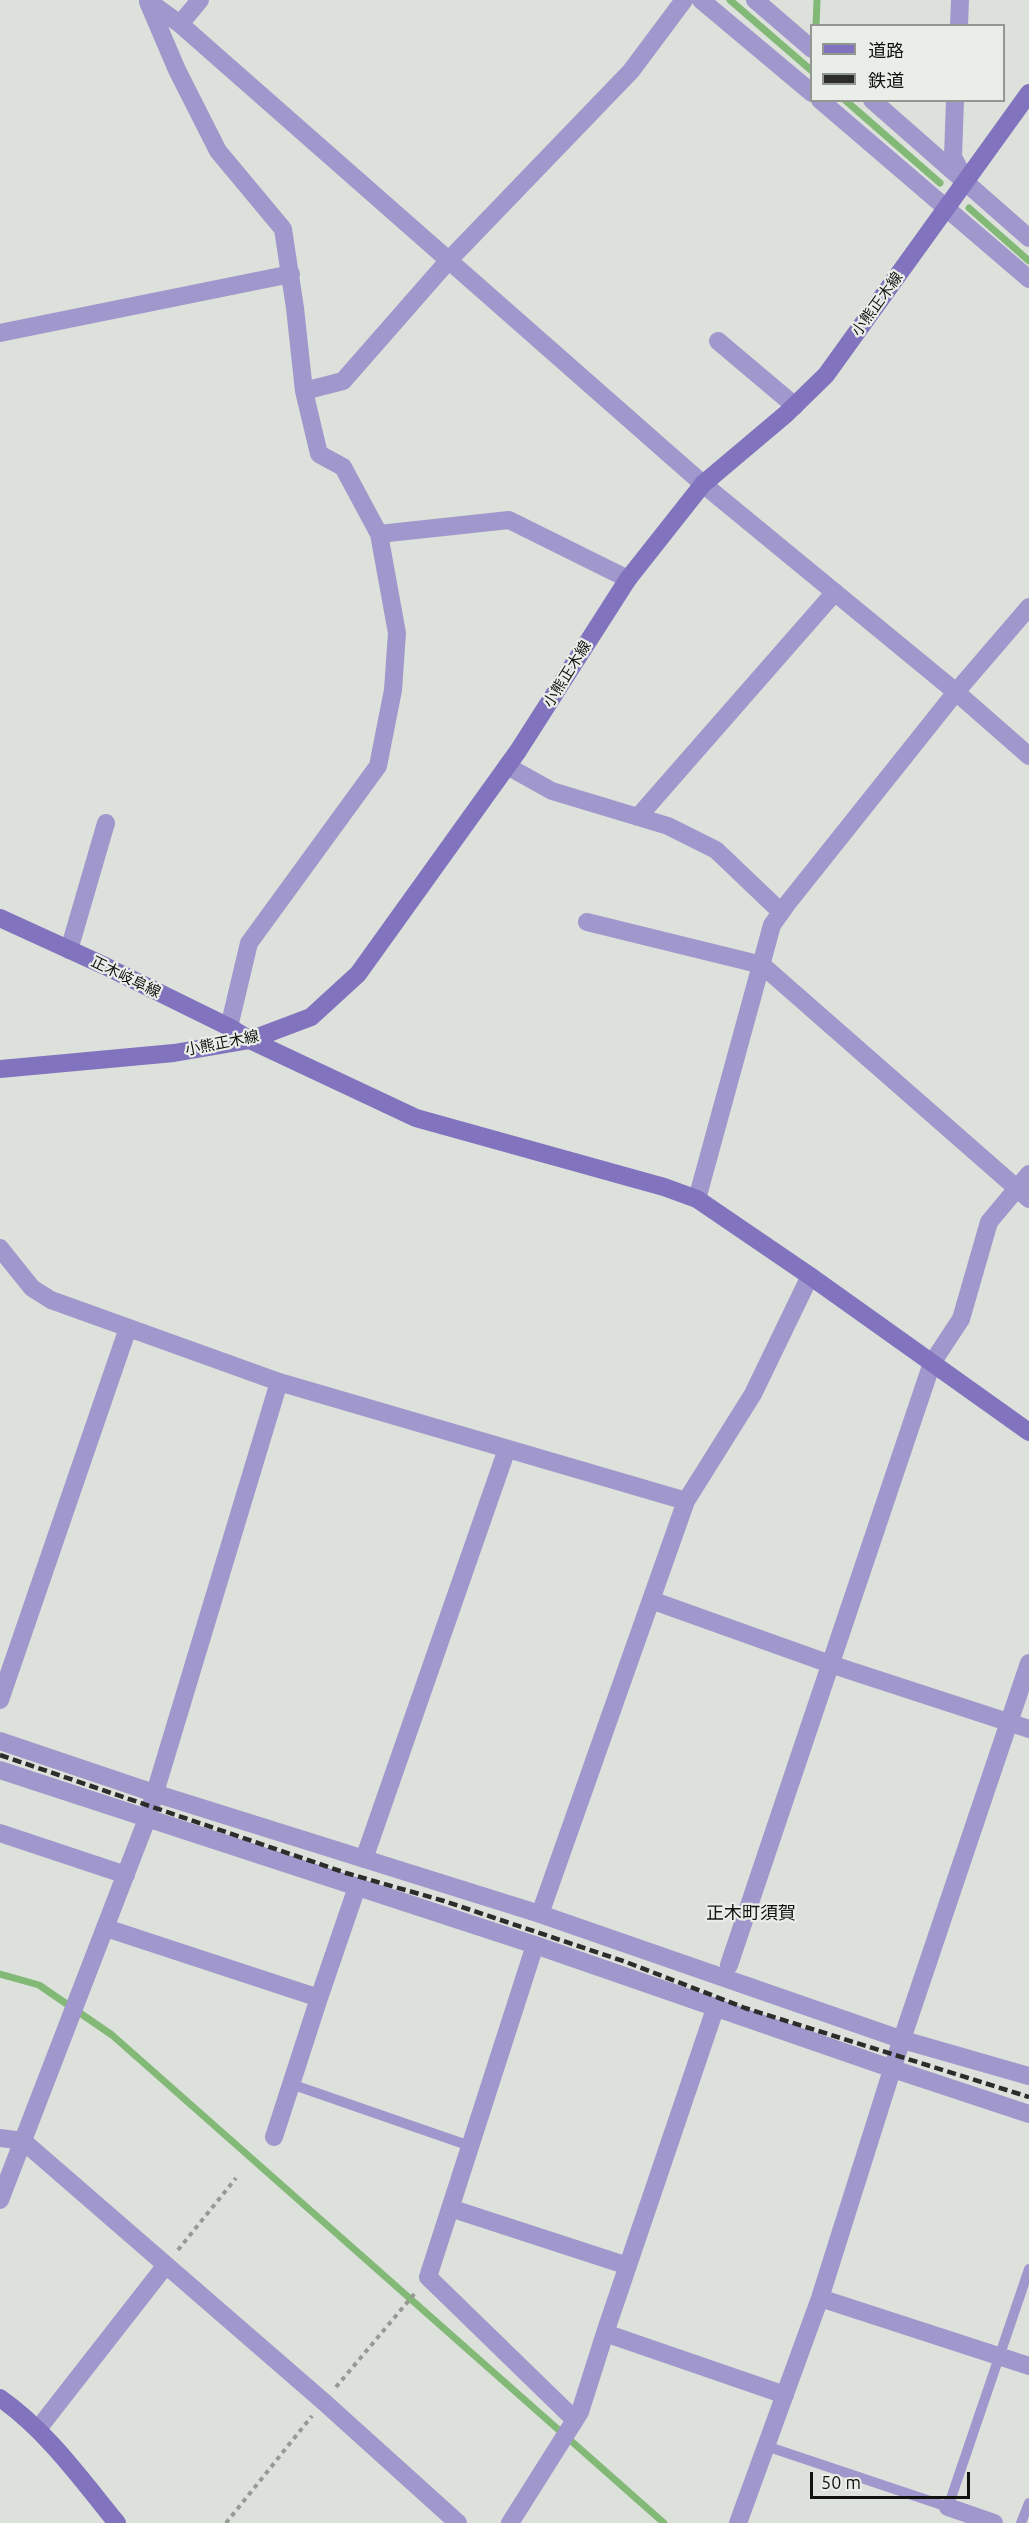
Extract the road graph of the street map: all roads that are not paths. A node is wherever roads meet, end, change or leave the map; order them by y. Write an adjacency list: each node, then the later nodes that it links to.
1 (200, 0): 7 (street)
2 (684, 0): 18 (street)
3 (701, 0): 10 (street)
4 (755, 0): 9 (street)
5 (960, 0): 8 (street)
6 (148, 1): 7 (street); 19 (street)
7 (180, 24): 18 (street)
8 (959, 24)
9 (810, 47)
10 (810, 91)
11 (1029, 93): 15 (main road, 小熊正木線)
12 (822, 102): 16 (street)
13 (874, 102): 15 (street)
14 (956, 102): 15 (street)
15 (965, 180): 16 (main road, 小熊正木線); 17 (street)
16 (946, 207): 20 (street); 24 (main road, 小熊正木線)
17 (1029, 238)
18 (450, 260): 23 (street); 25 (street)
19 (291, 274): 21 (street); 23 (street)
20 (1029, 279)
21 (0, 333)
22 (718, 341): 24 (street)
23 (304, 391): 26 (street)
24 (795, 406): 25 (main road, 小熊正木線)
25 (703, 484): 27 (main road, 小熊正木線); 28 (street)
26 (379, 534): 27 (street); 40 (street)
27 (628, 579): 32 (main road, 小熊正木線)
28 (835, 592): 30 (street); 33 (street)
29 (1029, 607): 30 (street)
30 (956, 692): 31 (street); 35 (street)
31 (1029, 756)
32 (507, 766): 33 (street); 41 (main road, 小熊正木線)
33 (638, 817): 35 (street)
34 (106, 823): 38 (street)
35 (781, 912): 39 (street)
36 (0, 918): 38 (main road, 正木岐阜線)
37 (587, 922): 39 (street)
38 (69, 950): 40 (main road, 正木岐阜線)
39 (762, 964): 44 (street); 45 (street)
40 (230, 1027): 41 (main road, 正木岐阜線)
41 (250, 1040): 42 (main road, 小熊正木線); 45 (main road, 正木岐阜線)
42 (0, 1069)
43 (1029, 1174): 44 (street)
44 (1023, 1193): 49 (street)
45 (697, 1199): 47 (main road, 正木岐阜線)
46 (0, 1248): 48 (street)
47 (810, 1276): 49 (main road, 正木岐阜線); 53 (street)
48 (128, 1328): 50 (street); 57 (street)
49 (932, 1363): 51 (main road, 正木岐阜線); 55 (street)
50 (279, 1382): 52 (street); 62 (street)
51 (1029, 1432)
52 (507, 1449): 53 (street); 65 (street)
53 (686, 1501): 54 (street)
54 (651, 1600): 55 (street); 68 (street)
55 (830, 1664): 58 (street); 71 (street)
56 (1029, 1664): 58 (street)
57 (0, 1700)
58 (1009, 1722): 59 (street); 74 (street)
59 (1029, 1729)
60 (0, 1741): 62 (street)
61 (0, 1770): 63 (street)
62 (154, 1793): 63 (street); 65 (street)
63 (147, 1819): 66 (street); 67 (street)
64 (0, 1833): 66 (street)
65 (364, 1859): 68 (street)
66 (126, 1875): 69 (street)
67 (357, 1887): 70 (street); 72 (street)
68 (540, 1914): 74 (street)
69 (106, 1928): 72 (street); 81 (street)
70 (536, 1945): 73 (street); 82 (street)
71 (729, 1965)
72 (319, 1998): 77 (street)
73 (716, 2006): 75 (street); 86 (street)
74 (903, 2040): 75 (street); 76 (street)
75 (893, 2069): 78 (street); 88 (street)
76 (1029, 2076)
77 (291, 2084): 79 (street); 82 (lane)
78 (1029, 2114)
79 (274, 2137)
80 (0, 2138): 81 (street)
81 (23, 2141): 83 (street); 85 (street)
82 (471, 2146): 84 (street)
83 (0, 2200)
84 (450, 2208): 86 (street); 94 (street)
85 (166, 2265): 95 (street); 100 (street)
86 (628, 2266): 89 (street)
87 (1029, 2269): 90 (lane)
88 (820, 2298): 90 (street); 92 (street)
89 (605, 2333): 92 (street); 94 (street)
90 (1000, 2356): 91 (street); 98 (lane)
91 (1029, 2366)
92 (785, 2394): 96 (street)
93 (0, 2398): 95 (main road)
94 (575, 2420): 101 (street)
95 (38, 2429): 99 (main road)
96 (766, 2446): 98 (lane); 102 (street)
97 (1029, 2503): 104 (lane)
98 (948, 2507): 103 (street)
99 (117, 2523)
100 (458, 2523)
101 (510, 2523)
102 (738, 2523)
103 (994, 2523)
104 (1021, 2523)

